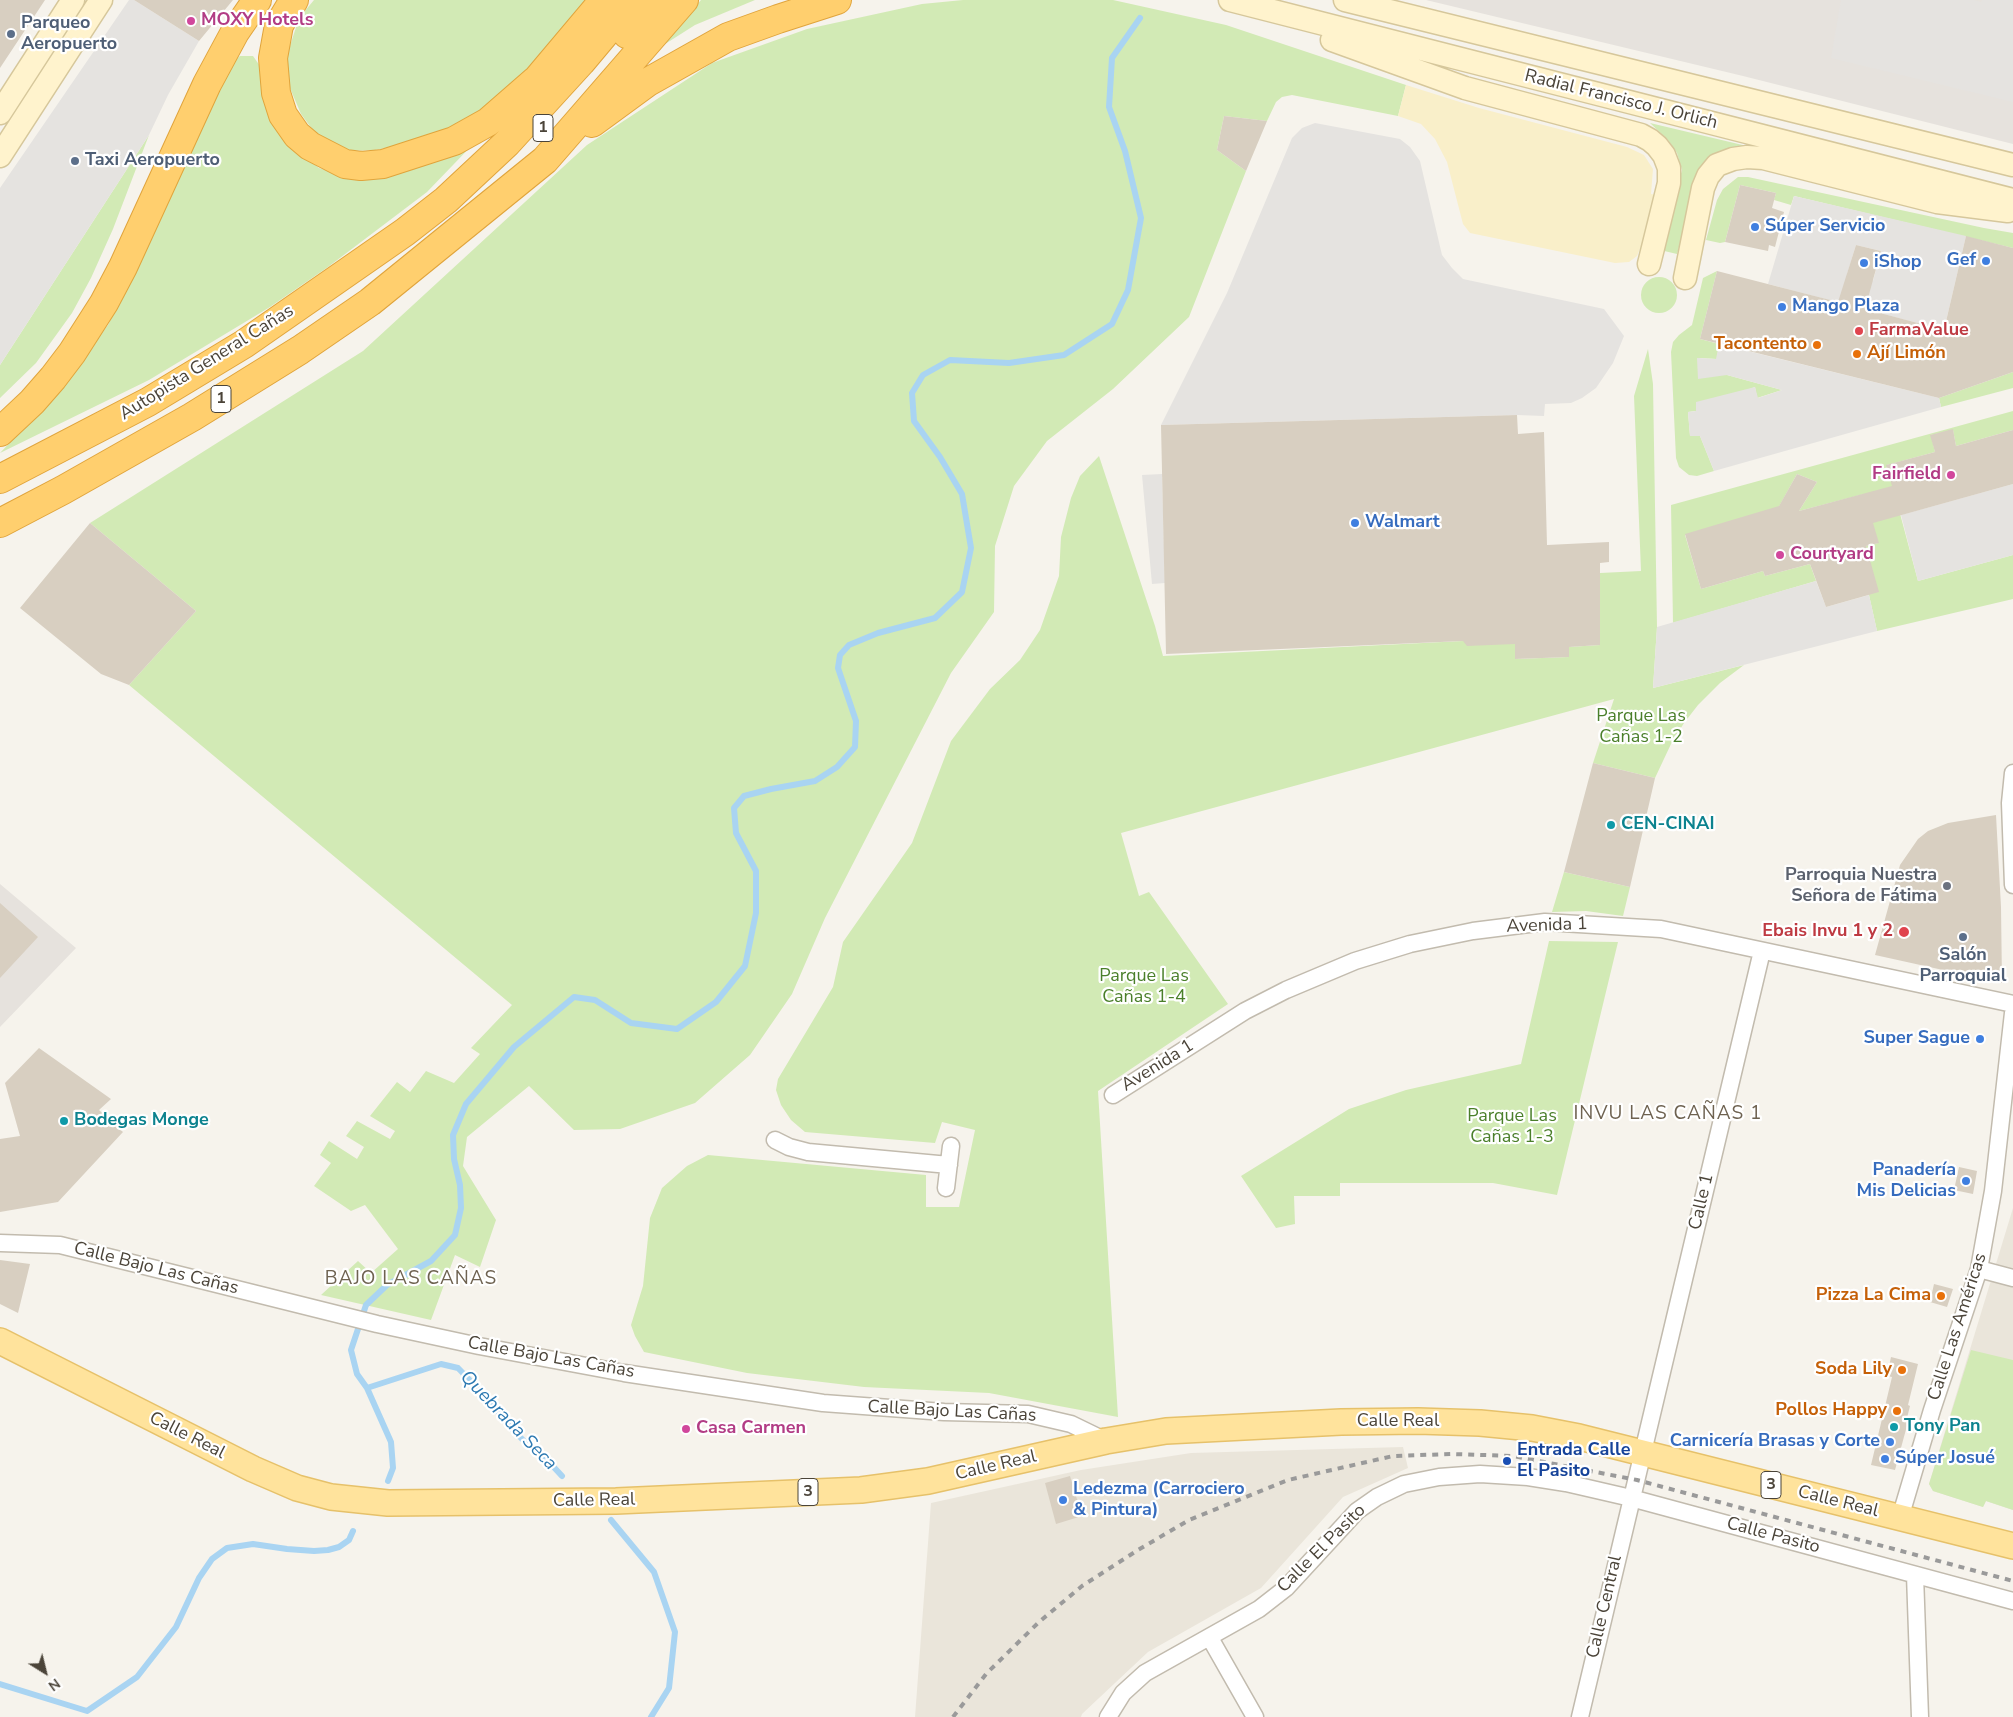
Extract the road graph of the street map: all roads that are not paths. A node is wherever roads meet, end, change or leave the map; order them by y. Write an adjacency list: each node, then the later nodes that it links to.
1 (73, 0): 14 (main road)
2 (101, 0): 15 (main road)
3 (257, 0): 24 (highway)
4 (294, 0): 13 (highway)
5 (604, 0): 13 (highway, 1)
6 (633, 0): 20 (highway, Autopista General Cañas / 1)
7 (656, 0): 21 (highway, 1)
8 (684, 0): 16 (highway, 1)
9 (837, 0): 16 (highway)
10 (1223, 0): 22 (main road)
11 (1230, 0): 18 (main road, Radial Francisco J. Orlich)
12 (1345, 0): 17 (main road, Radial Francisco J. Orlich)
13 (535, 81): 20 (highway, Autopista General Cañas / 1)
14 (0, 113)
15 (0, 156)
16 (545, 160): 21 (highway, 1)
17 (2013, 165)
18 (2013, 200)
19 (2013, 212): 23 (main road)
20 (405, 232): 25 (highway, Autopista General Cañas / 1)
21 (428, 254): 26 (highway, Autopista General Cañas / 1)
22 (1649, 264)
23 (1685, 278)
24 (0, 432)
25 (0, 479)
26 (0, 523)
27 (2013, 773): 28 (street)
28 (2013, 885)
29 (1762, 951): 30 (street, Avenida 1); 32 (street, Avenida 1); 42 (street, Calle 1)
30 (2013, 1004)
31 (2013, 1013): 38 (street, Calle Las Américas)
32 (1112, 1095)
33 (775, 1140): 35 (street)
34 (951, 1146): 35 (street)
35 (949, 1165): 36 (street)
36 (946, 1188)
37 (0, 1243): 41 (street, Calle Bajo Las Cañas)
38 (1979, 1269): 39 (street); 44 (street, Calle Las Américas)
39 (2013, 1278)
40 (0, 1341): 41 (main road, Calle Real / 3)
41 (1106, 1441): 42 (main road, Calle Real / 3)
42 (1642, 1453): 43 (street, Calle 1); 44 (main road, Calle Real / 3)
43 (1631, 1498): 46 (street, Calle Pasito); 48 (street, Calle El Pasito); 51 (street, Calle Central)
44 (1900, 1518): 45 (main road, Calle Real / 3)
45 (2013, 1546)
46 (1915, 1575): 47 (street); 52 (street)
47 (2013, 1600)
48 (1210, 1638): 49 (street, Calle El Pasito); 50 (street)
49 (1108, 1717)
50 (1255, 1717)
51 (1580, 1717)
52 (1920, 1717)

